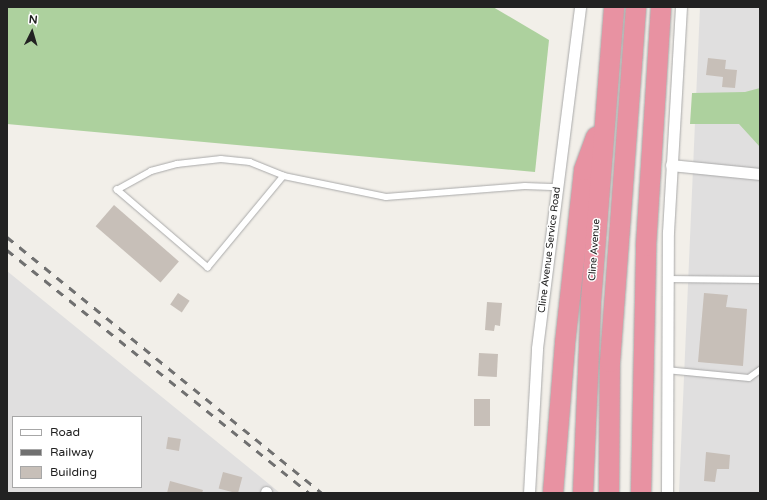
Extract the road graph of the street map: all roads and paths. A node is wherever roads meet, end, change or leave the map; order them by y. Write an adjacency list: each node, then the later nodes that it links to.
1 (580, 7): 10 (street, Cline Avenue Service Road)
2 (614, 7): 6 (highway, Cline Avenue)
3 (636, 7): 18 (highway)
4 (661, 7): 19 (highway)
5 (682, 7): 7 (street)
6 (604, 116): 16 (highway); 17 (highway, Cline Avenue)
7 (671, 165): 8 (street); 11 (street)
8 (760, 174)
9 (284, 176): 9 (lane); 10 (lane)
10 (558, 187): 15 (street, Cline Avenue Service Road)
11 (667, 279): 12 (lane); 13 (street)
12 (760, 280)
13 (666, 370): 14 (lane); 20 (street)
14 (760, 370)
15 (529, 493)
16 (553, 493)
17 (583, 493)
18 (609, 493)
19 (641, 493)
20 (667, 493)

